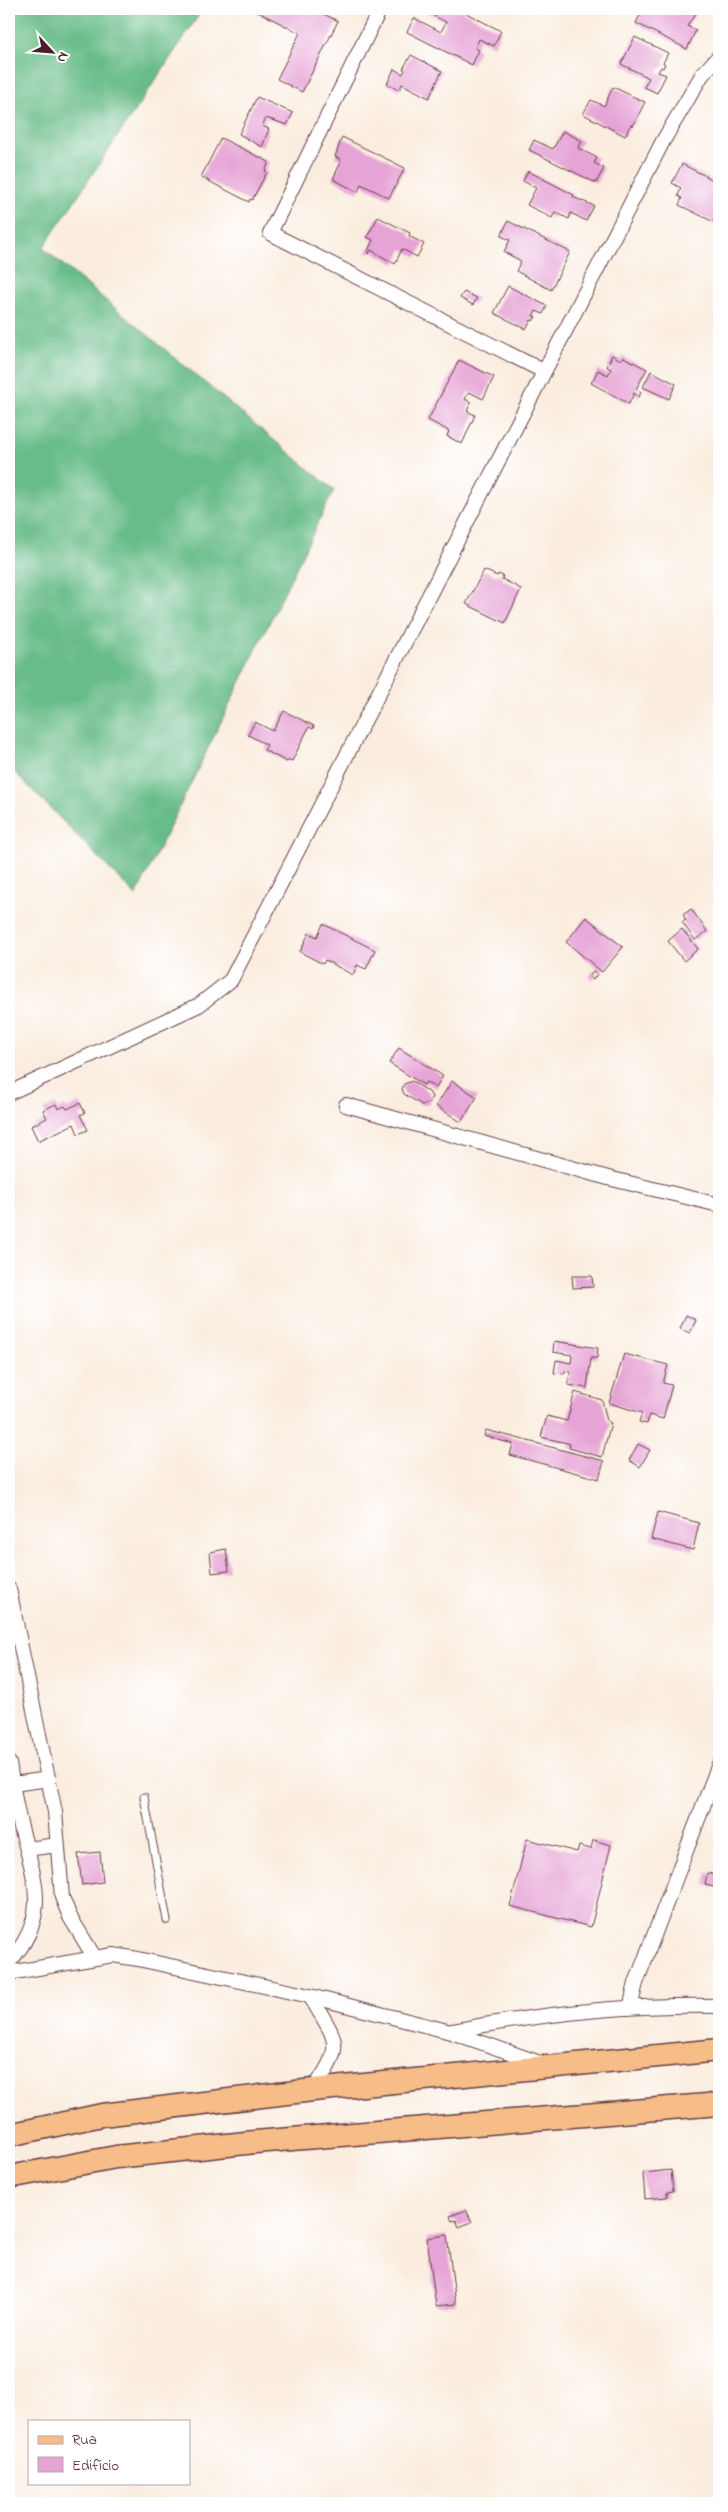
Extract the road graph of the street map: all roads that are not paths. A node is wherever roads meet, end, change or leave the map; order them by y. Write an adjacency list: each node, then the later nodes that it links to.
1 (380, 9): 3 (street)
2 (719, 56): 3 (street)
3 (543, 371): 4 (street)
4 (9, 1093)
5 (346, 1105): 6 (street)
6 (719, 1205)
7 (9, 1589): 10 (street)
8 (9, 1763): 11 (street)
9 (719, 1764): 21 (street)
10 (49, 1779): 11 (street); 13 (street)
11 (13, 1784): 14 (street)
12 (144, 1797): 15 (lane)
13 (57, 1844): 14 (street); 16 (street)
14 (27, 1849): 17 (street)
15 (167, 1920)
16 (95, 1958): 18 (street); 19 (street)
17 (9, 1962)
18 (9, 1973)
19 (310, 1996): 22 (street); 25 (street)
20 (719, 2006): 21 (street)
21 (630, 2008): 22 (street)
22 (451, 2032): 24 (street)
23 (719, 2050): 24 (main road)
24 (551, 2066): 25 (main road)
25 (313, 2090): 27 (main road)
26 (719, 2104): 28 (main road)
27 (9, 2135)
28 (9, 2177)

